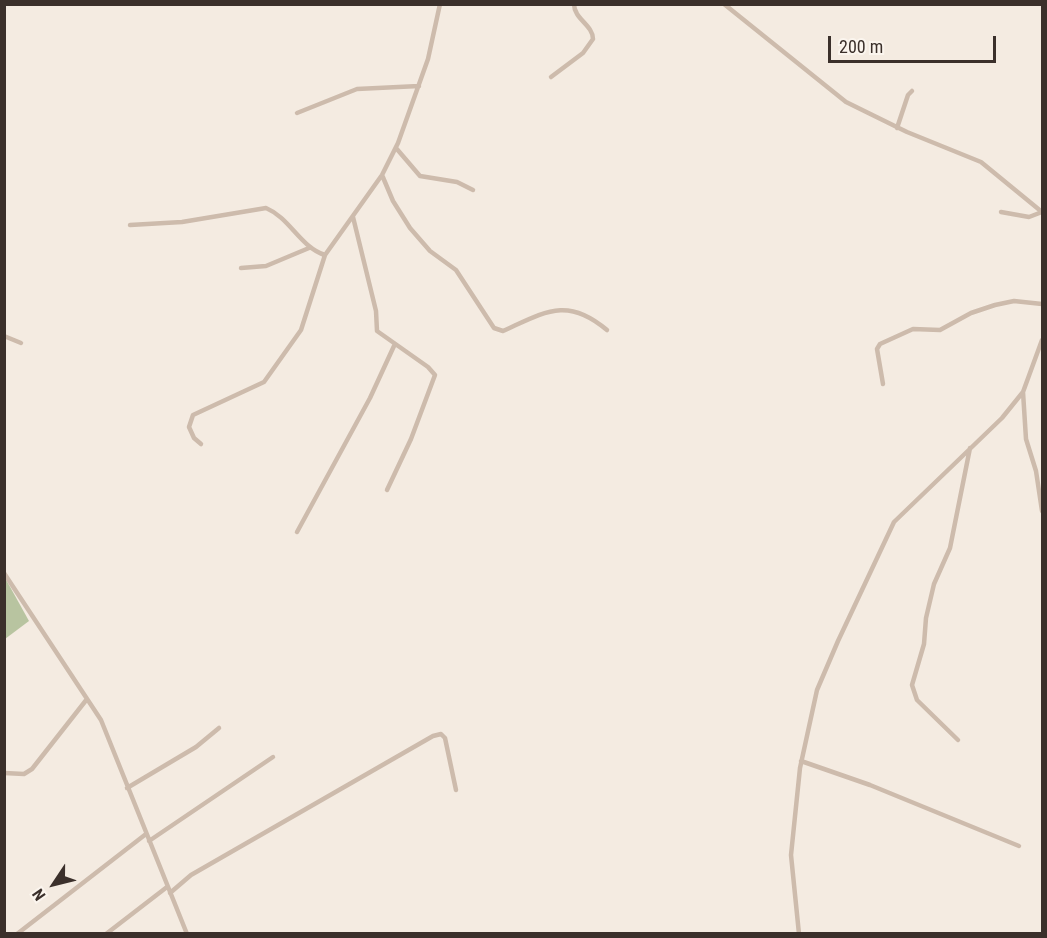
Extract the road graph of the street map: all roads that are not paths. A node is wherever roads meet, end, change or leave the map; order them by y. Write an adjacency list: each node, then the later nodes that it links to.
1 (441, 4): 5 (street)
2 (574, 4): 4 (street)
3 (724, 4): 8 (street)
4 (551, 77)
5 (419, 86): 7 (street); 9 (street)
6 (912, 92): 8 (street)
7 (297, 113)
8 (897, 128): 13 (street)
9 (396, 148): 10 (street); 11 (street)
10 (382, 175): 14 (street); 20 (street)
11 (473, 190)
12 (1001, 212): 13 (street)
13 (1042, 212)
14 (352, 216): 17 (street); 24 (street)
15 (130, 225): 16 (street)
16 (309, 248): 17 (street); 18 (street)
17 (325, 255): 27 (street)
18 (241, 268)
19 (1042, 304): 25 (street)
20 (608, 330)
21 (4, 336): 23 (street)
22 (1042, 340): 26 (street)
23 (21, 343)
24 (394, 346): 29 (street); 31 (street)
25 (883, 384)
26 (1023, 392): 28 (street); 30 (street)
27 (201, 444)
28 (970, 448): 35 (street); 37 (street)
29 (387, 490)
30 (1042, 511)
31 (297, 532)
32 (4, 573): 33 (street)
33 (87, 699): 38 (street); 39 (street)
34 (219, 728): 39 (street)
35 (958, 740)
36 (273, 757): 42 (street)
37 (801, 762): 43 (street); 49 (street)
38 (4, 772)
39 (128, 788): 41 (street)
40 (456, 790): 45 (street)
41 (146, 834): 42 (street); 46 (street)
42 (149, 841): 44 (street)
43 (1019, 846)
44 (167, 887): 45 (street); 47 (street)
45 (170, 893): 48 (street)
46 (16, 933)
47 (106, 933)
48 (187, 933)
49 (799, 933)

